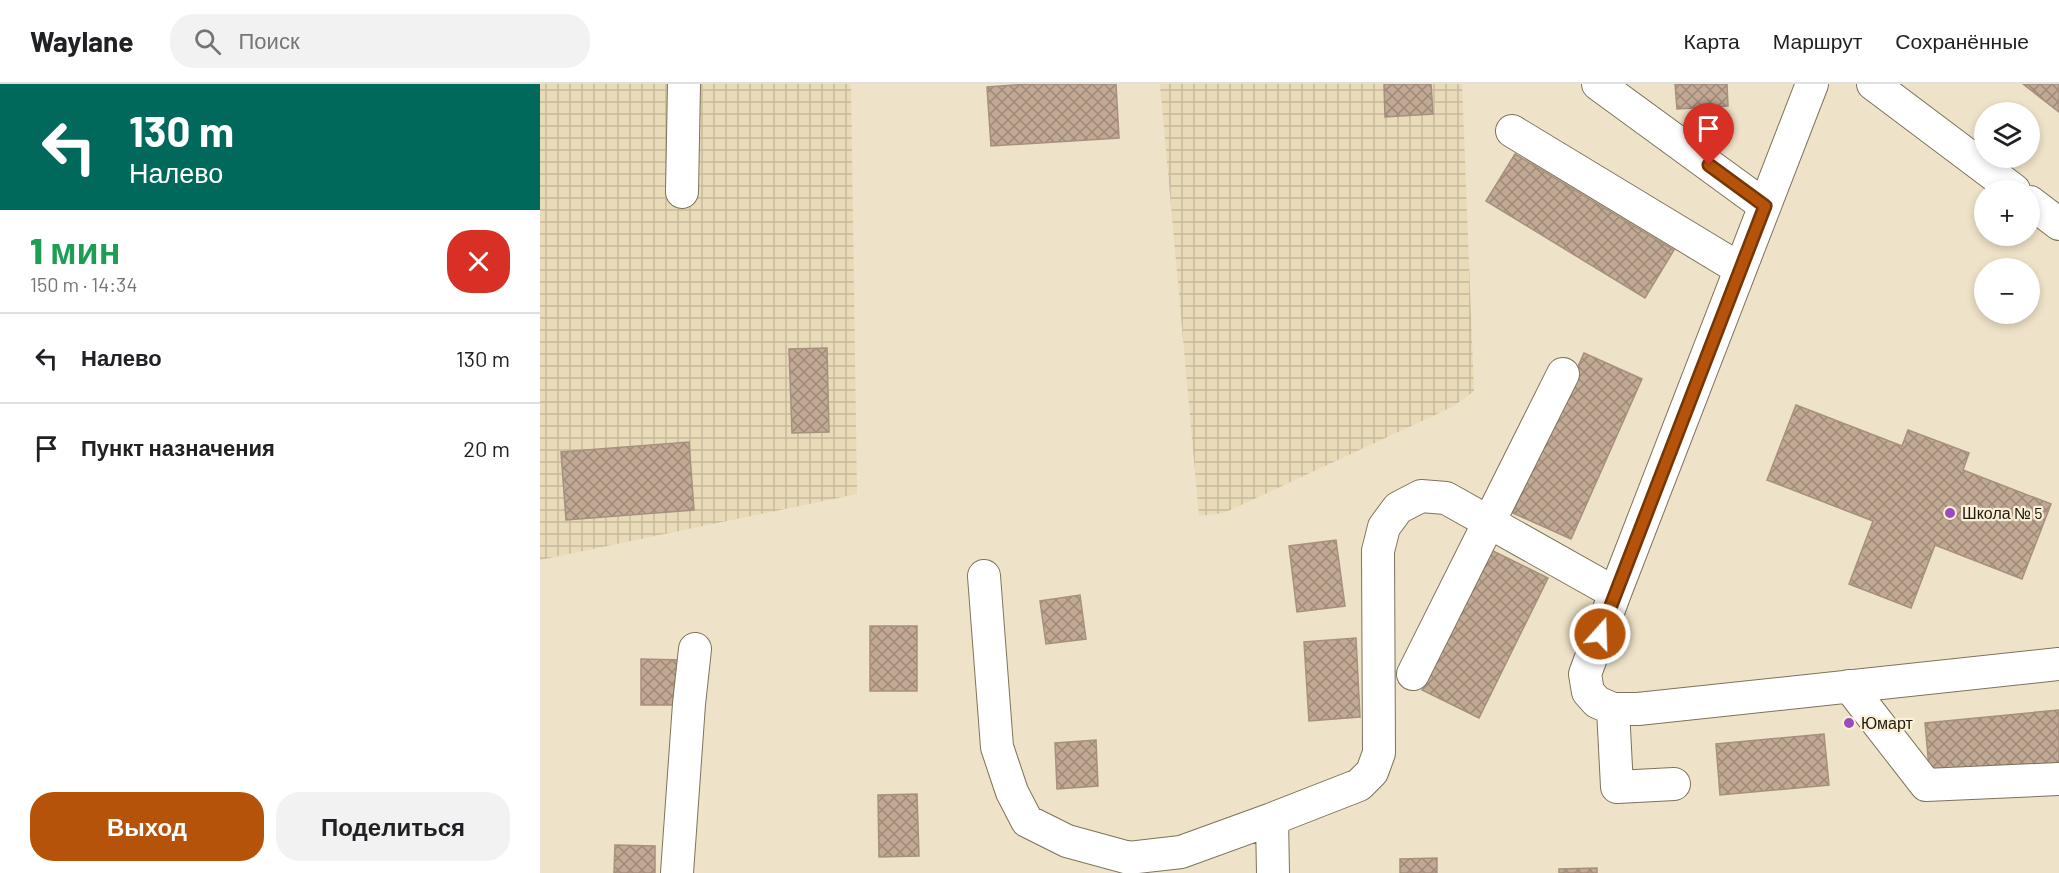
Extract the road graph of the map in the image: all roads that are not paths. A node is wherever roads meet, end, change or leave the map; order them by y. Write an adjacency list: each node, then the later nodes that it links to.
1 (684, 84): 7 (street)
2 (1598, 84): 8 (street)
3 (1812, 84): 8 (street)
4 (1873, 84): 6 (street)
5 (1512, 131): 11 (street)
6 (2001, 180)
7 (682, 192)
8 (1765, 206): 11 (street)
9 (2040, 210): 10 (street)
10 (2059, 224)
11 (1740, 269): 15 (street)
12 (1563, 374): 13 (street)
13 (1489, 522): 15 (street); 18 (street); 23 (street)
14 (984, 576): 23 (street)
15 (1615, 593): 20 (street)
16 (695, 649): 24 (street)
17 (2059, 664): 19 (street)
18 (1413, 674)
19 (1850, 686): 20 (street); 21 (street)
20 (1613, 709): 22 (street)
21 (2059, 779)
22 (1674, 784)
23 (1272, 819): 25 (street)
24 (677, 873)
25 (1273, 873)

